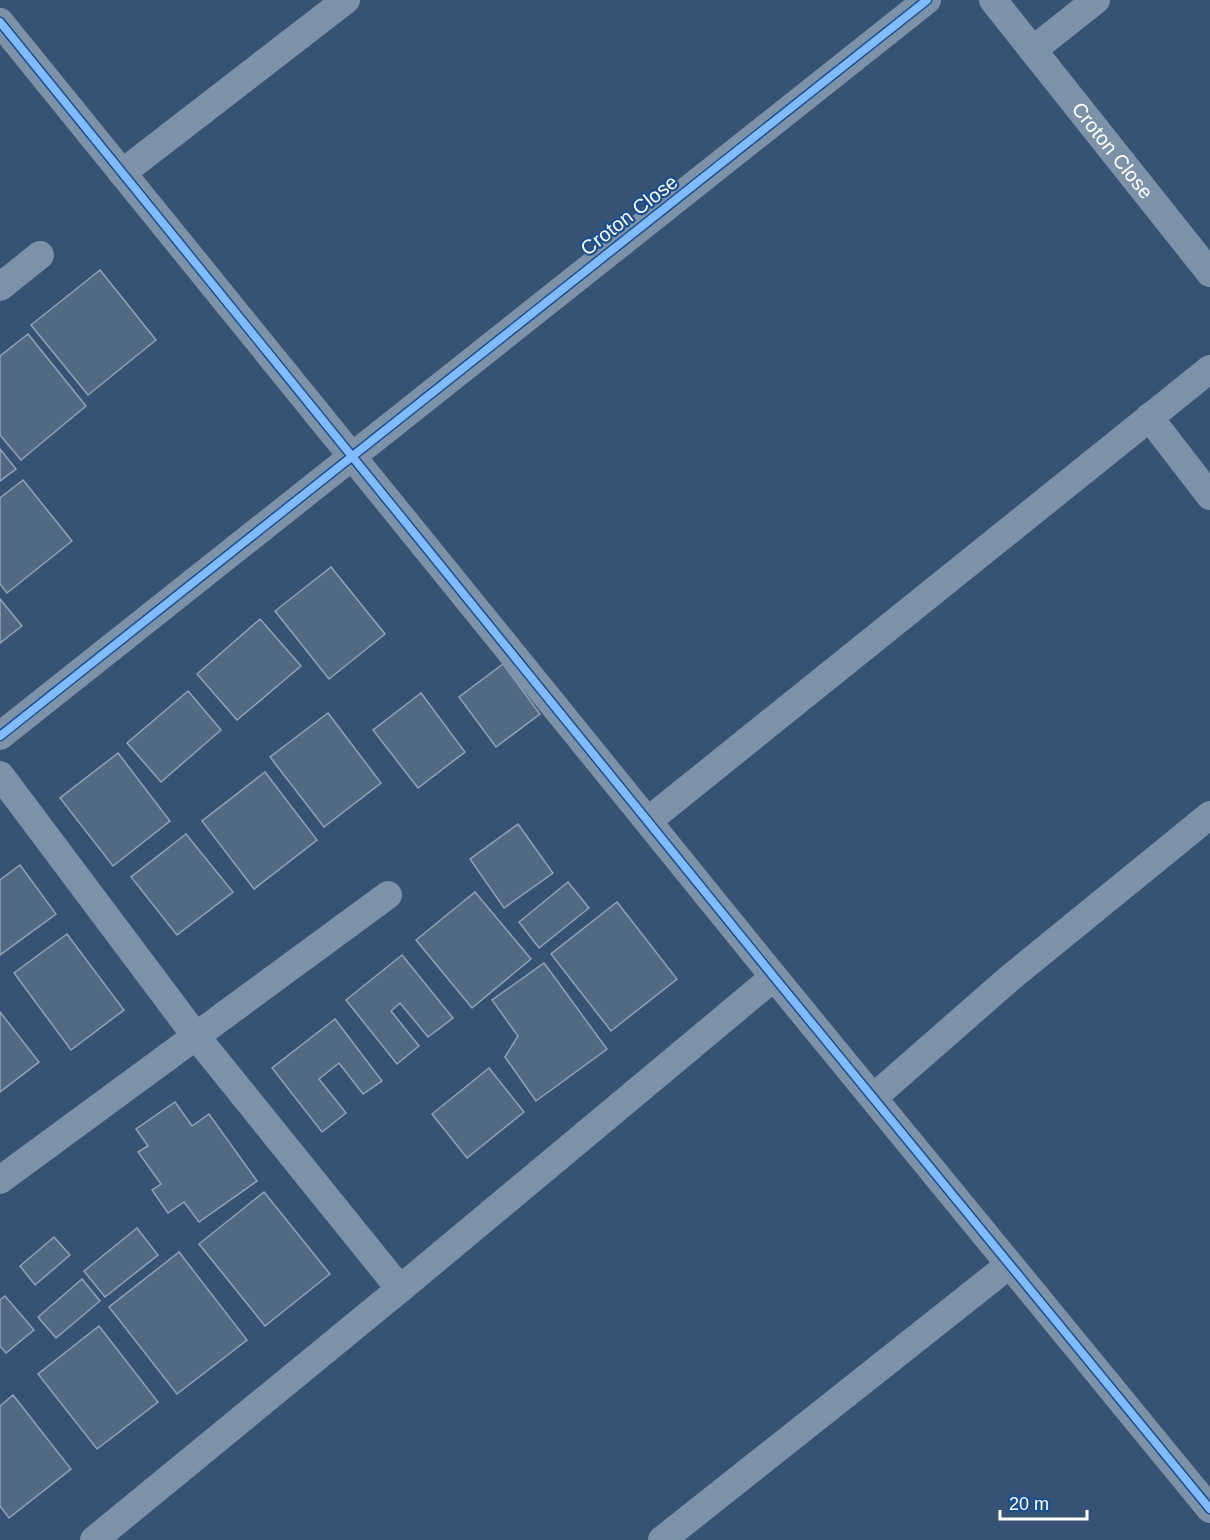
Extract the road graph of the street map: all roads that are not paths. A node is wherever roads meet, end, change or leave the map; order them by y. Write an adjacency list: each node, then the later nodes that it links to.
1 (346, 0): 7 (street)
2 (927, 0): 13 (street, Croton Close)
3 (993, 0): 6 (street, Croton Close)
4 (1095, 0): 6 (street)
5 (0, 22): 7 (street)
6 (1034, 50): 9 (street, Croton Close)
7 (123, 173): 13 (street)
8 (40, 255): 10 (street)
9 (1210, 273)
10 (0, 287)
11 (1210, 369): 12 (street)
12 (1149, 417): 14 (street); 18 (street)
13 (351, 456): 15 (street, Croton Close); 18 (street)
14 (1210, 496)
15 (0, 736)
16 (0, 775): 21 (street)
17 (1210, 815): 22 (street)
18 (649, 820): 20 (street)
19 (388, 895): 21 (street)
20 (774, 977): 22 (street); 25 (street)
21 (195, 1035): 23 (street); 25 (street)
22 (873, 1097): 24 (street)
23 (0, 1180)
24 (1009, 1265): 26 (street); 28 (street)
25 (400, 1289): 27 (street)
26 (1210, 1509)
27 (94, 1540)
28 (662, 1540)

